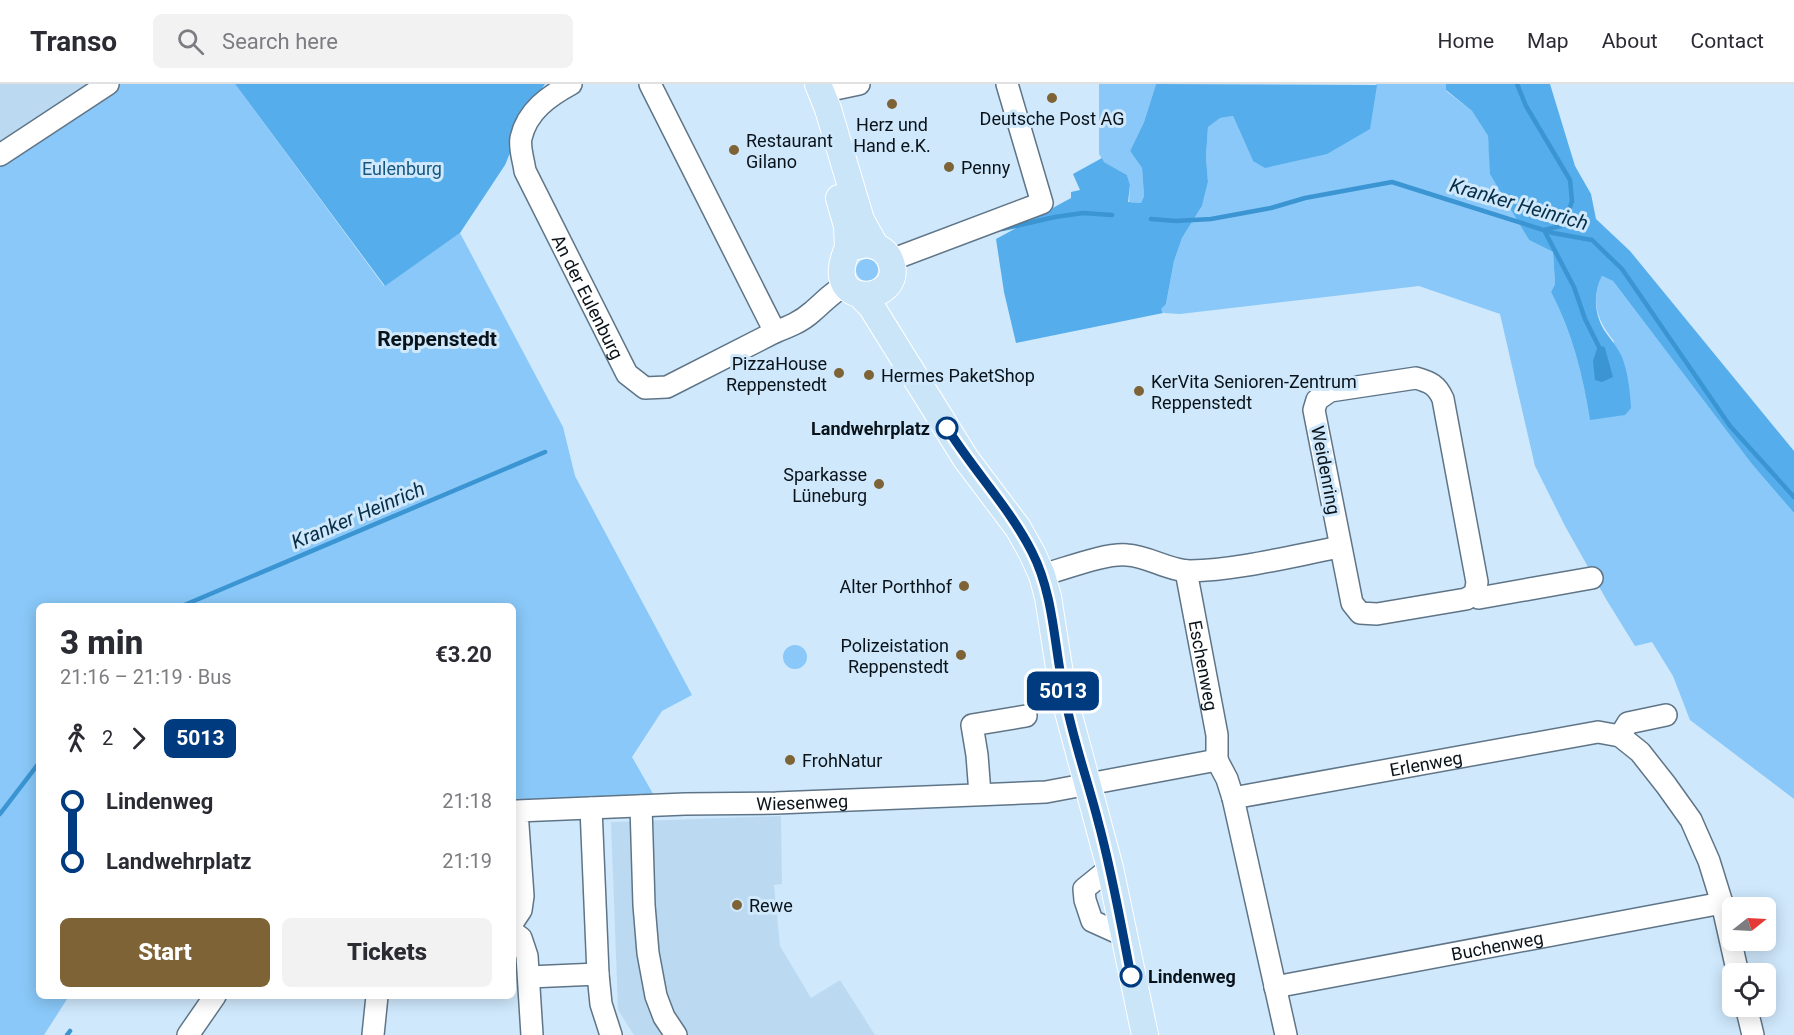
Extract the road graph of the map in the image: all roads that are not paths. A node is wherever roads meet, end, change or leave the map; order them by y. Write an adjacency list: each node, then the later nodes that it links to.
1 (108, 84): 7 (street)
2 (571, 84): 12 (street, An der Eulenburg)
3 (650, 84): 12 (street)
4 (859, 84): 6 (street)
5 (1007, 84): 9 (street)
6 (814, 87): 8 (main road); 9 (main road)
7 (0, 155)
8 (848, 248): 9 (main road); 11 (main road)
9 (883, 253): 10 (main road)
10 (887, 285): 11 (main road); 13 (main road)
11 (853, 290): 12 (street, An der Eulenburg); 13 (main road)
12 (775, 332)
13 (917, 379): 16 (main road)
14 (1340, 548): 15 (street); 18 (street, Weidenring); 18 (street, Weidenring)
15 (1186, 571): 16 (street); 22 (street, Eschenweg)
16 (1042, 576): 23 (main road)
17 (1592, 578): 18 (street, Weidenring)
18 (1475, 594)
19 (1026, 716): 24 (street)
20 (1666, 716): 21 (street)
21 (1620, 736): 25 (street, Erlenweg); 28 (street)
22 (1217, 760): 23 (street); 25 (street)
23 (1087, 786): 24 (street, Wiesenweg); 42 (main road)
24 (980, 794): 26 (street, Wiesenweg)
25 (1233, 798): 33 (street)
26 (641, 806): 27 (street, Wiesenweg); 41 (street)
27 (591, 808): 29 (street, Wiesenweg); 31 (street)
28 (1722, 903): 33 (street, Buchenweg)
29 (516, 918)
30 (516, 934): 32 (street)
31 (598, 974): 32 (street); 40 (street)
32 (529, 977): 39 (street)
33 (1275, 987): 43 (street)
34 (213, 999): 37 (street)
35 (377, 999): 38 (street)
36 (1749, 1017): 44 (street)
37 (188, 1035)
38 (373, 1035)
39 (531, 1035)
40 (611, 1035)
41 (676, 1035)
42 (1145, 1035)
43 (1286, 1035)
44 (1753, 1035)

